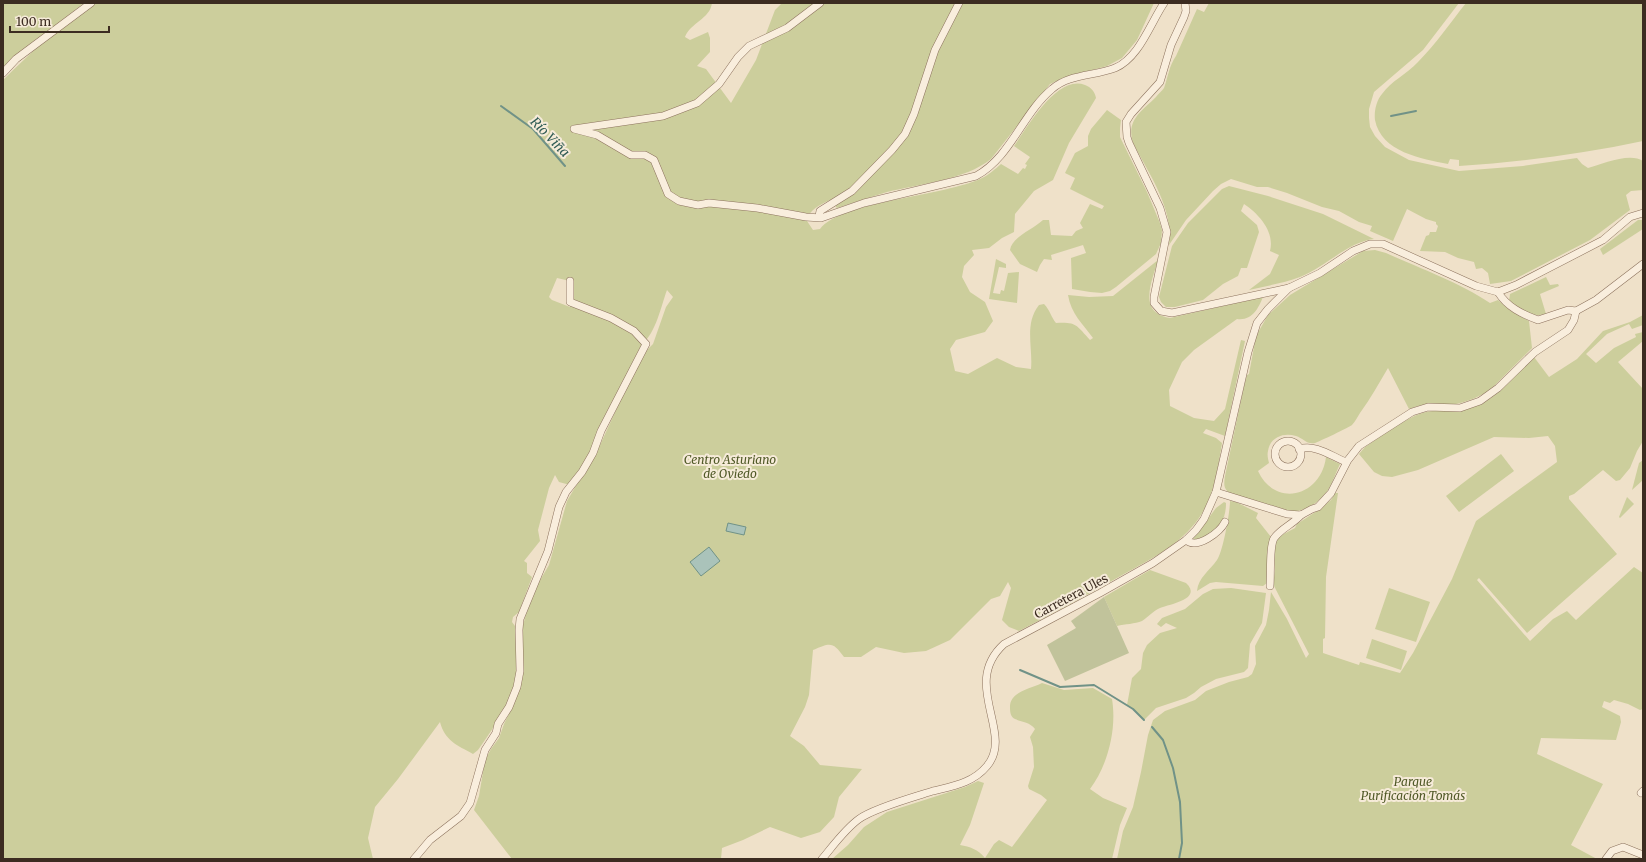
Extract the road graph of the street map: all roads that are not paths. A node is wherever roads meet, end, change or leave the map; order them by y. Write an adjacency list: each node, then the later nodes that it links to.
1 (91, 3): 6 (street)
2 (820, 3): 8 (street)
3 (959, 3): 8 (street)
4 (1164, 3): 8 (street)
5 (1184, 3): 11 (street)
6 (3, 73)
7 (1643, 213): 12 (street)
8 (819, 216)
9 (1643, 264): 13 (street)
10 (570, 282): 22 (street)
11 (1289, 288): 12 (street); 16 (street, Carretera Ules)
12 (1498, 292): 13 (street)
13 (1576, 312): 15 (street)
14 (1299, 449): 15 (street)
15 (1346, 462): 17 (street)
16 (1216, 492): 17 (street); 19 (street, Carretera Ules)
17 (1301, 515): 20 (street)
18 (1225, 522): 19 (street)
19 (1186, 540): 23 (street, Carretera Ules)
20 (1270, 586)
21 (1643, 855): 24 (street)
22 (414, 859)
23 (822, 859)
24 (1606, 859)

